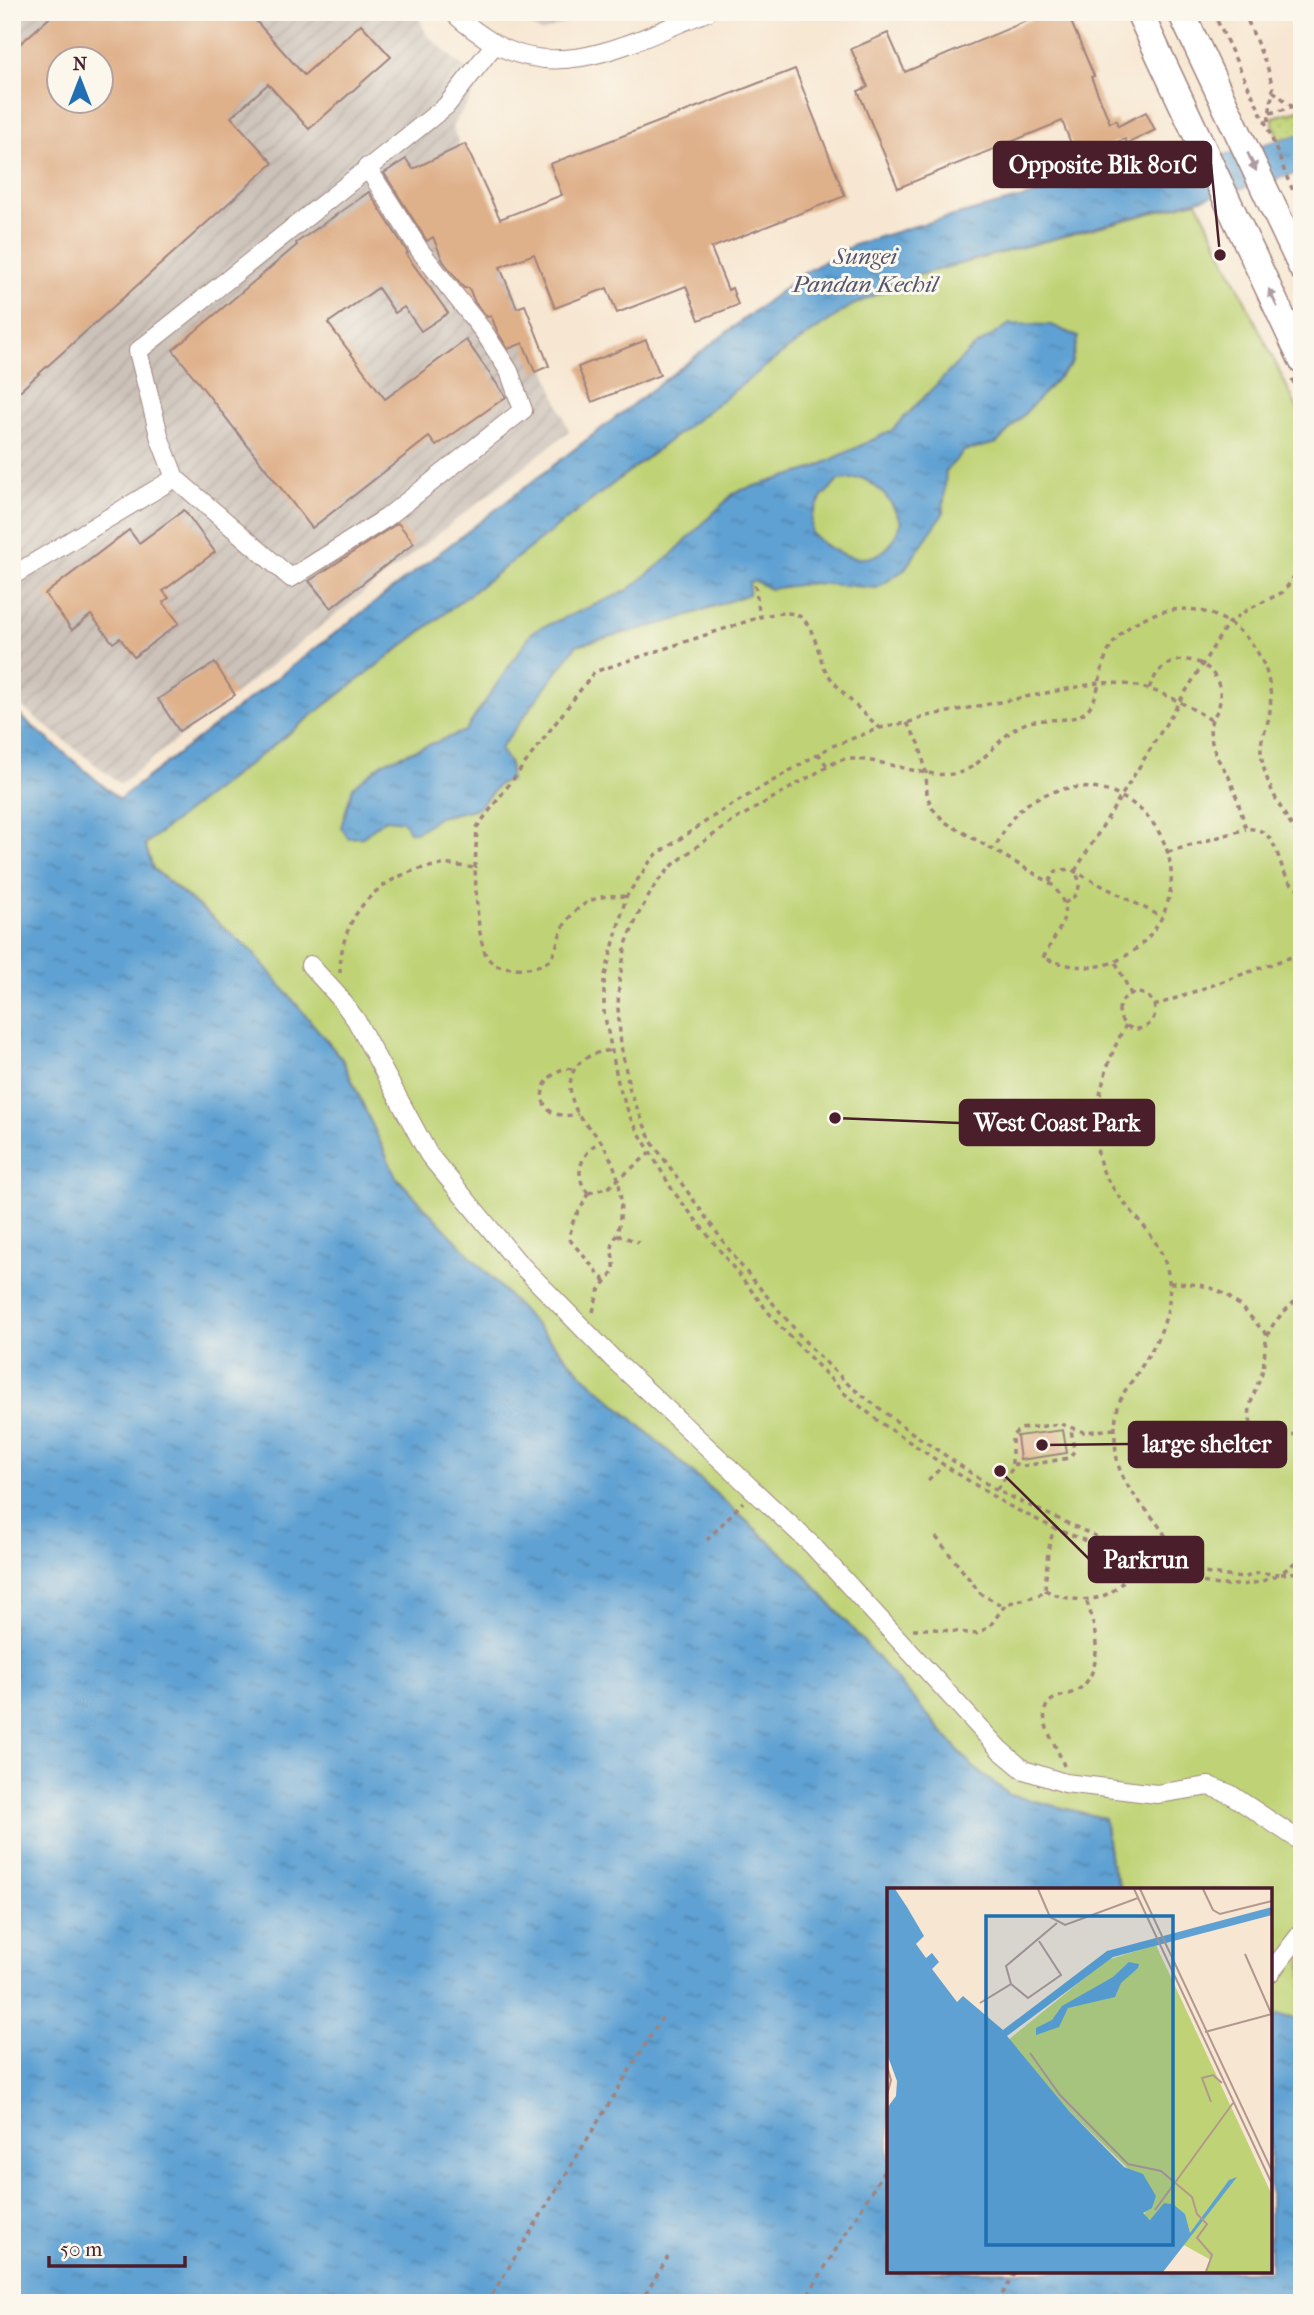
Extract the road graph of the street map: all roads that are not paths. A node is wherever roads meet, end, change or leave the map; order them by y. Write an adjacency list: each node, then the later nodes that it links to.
1 (453, 12): 5 (street)
2 (1139, 12): 8 (highway, one-way to 2)
3 (1181, 12): 7 (highway, one-way to 7)
4 (699, 14): 5 (street)
5 (495, 44): 6 (street)
6 (368, 167): 9 (street); 9 (street)
7 (1302, 268)
8 (1302, 360)
9 (175, 478): 10 (street)
10 (12, 576)
11 (310, 965): 12 (street)
12 (1302, 1842)
13 (1302, 1932): 14 (street)
14 (1272, 1970)

